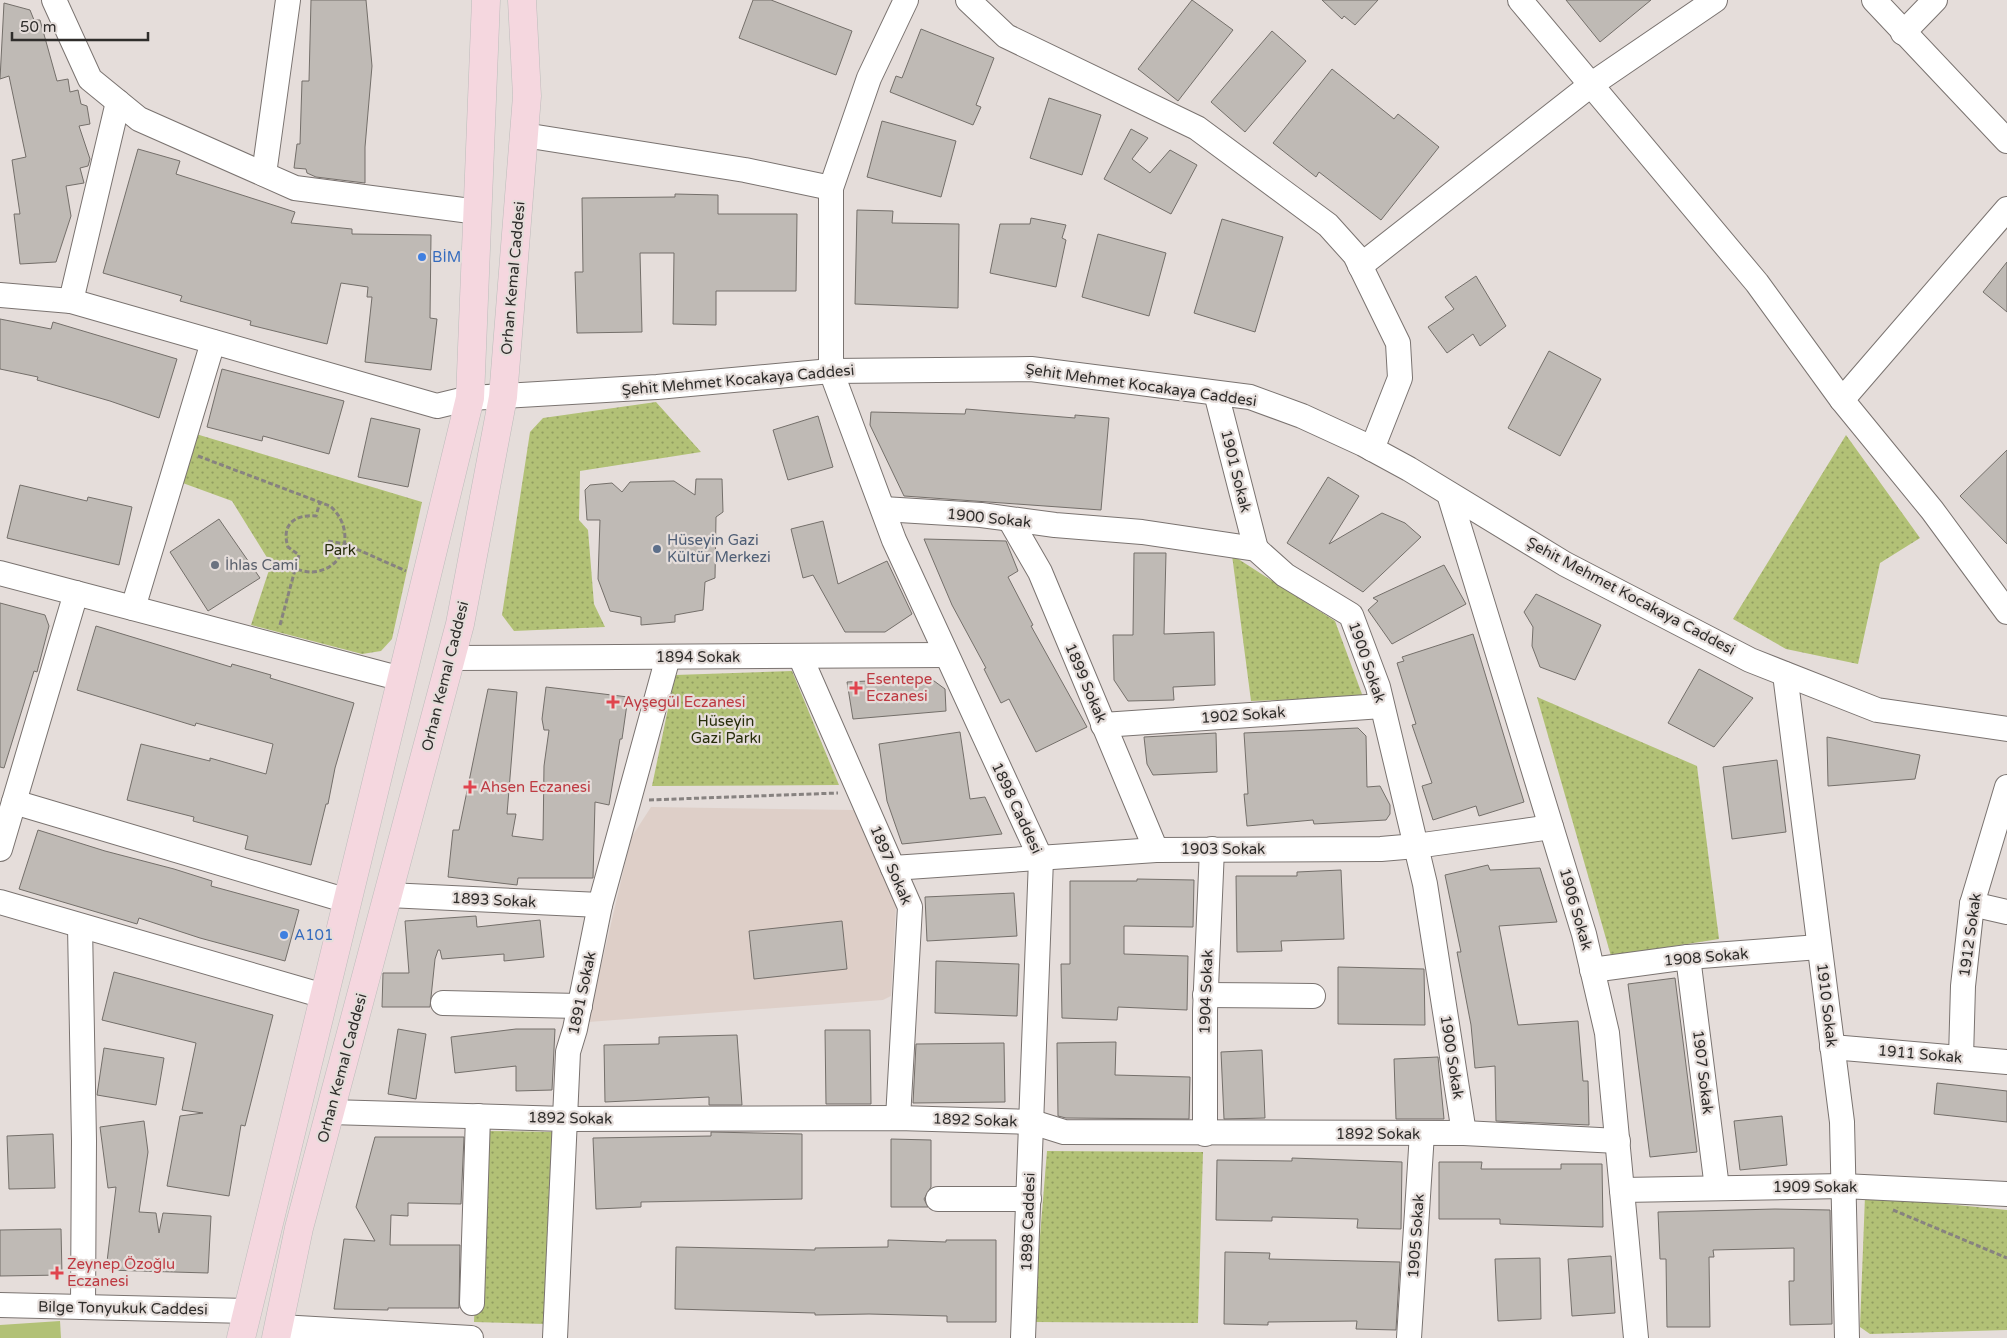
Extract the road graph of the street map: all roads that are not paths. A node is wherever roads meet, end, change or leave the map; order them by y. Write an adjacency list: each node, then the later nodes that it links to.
1 (54, 0): 13 (street)
2 (288, 0): 16 (street)
3 (486, 0): 19 (main road)
4 (522, 0): 14 (main road, Orhan Kemal Caddesi)
5 (906, 0): 17 (street)
6 (968, 0): 20 (street)
7 (1520, 0): 12 (street)
8 (1715, 0): 12 (street)
9 (1874, 0): 11 (street)
10 (1935, 0): 11 (street)
11 (1904, 33): 15 (street)
12 (1592, 84): 20 (street); 28 (street)
13 (118, 102): 16 (street); 22 (street)
14 (524, 136): 17 (street); 26 (main road, Orhan Kemal Caddesi)
15 (2007, 141)
16 (264, 174): 19 (street)
17 (831, 188): 24 (street)
18 (2007, 209): 28 (street)
19 (478, 212): 27 (main road)
20 (1360, 266): 29 (street)
21 (0, 295): 22 (street, Şehit Mehmet Kocakaya Caddesi)
22 (71, 301): 23 (street, Şehit Mehmet Kocakaya Caddesi)
23 (213, 342): 27 (street, Şehit Mehmet Kocakaya Caddesi); 37 (street)
24 (831, 371): 25 (street, Şehit Mehmet Kocakaya Caddesi); 26 (street, Şehit Mehmet Kocakaya Caddesi); 31 (street, 1898 Caddesi)
25 (1216, 393): 29 (street, Şehit Mehmet Kocakaya Caddesi); 33 (street, 1901 Sokak)
26 (503, 397): 27 (street, Şehit Mehmet Kocakaya Caddesi); 41 (main road, Orhan Kemal Caddesi)
27 (470, 398): 43 (main road)
28 (1842, 400): 36 (street)
29 (1372, 449): 30 (street, Şehit Mehmet Kocakaya Caddesi)
30 (1449, 494): 42 (street, Şehit Mehmet Kocakaya Caddesi); 49 (street, 1906 Sokak)
31 (883, 509): 32 (street, 1900 Sokak); 38 (street, 1898 Caddesi)
32 (1010, 520): 33 (street, 1900 Sokak); 45 (street, 1899 Sokak)
33 (1256, 549): 44 (street, 1900 Sokak)
34 (0, 573): 35 (street)
35 (76, 593): 37 (street); 48 (street)
36 (2005, 601)
37 (134, 608): 43 (street)
38 (945, 655): 39 (street, 1894 Sokak); 54 (street, 1898 Caddesi)
39 (800, 656): 40 (street, 1894 Sokak); 55 (street, 1897 Sokak)
40 (668, 657): 41 (street, 1894 Sokak); 60 (street, 1891 Sokak)
41 (451, 658): 56 (main road, Orhan Kemal Caddesi)
42 (1785, 674): 46 (street, Şehit Mehmet Kocakaya Caddesi); 63 (street, 1910 Sokak)
43 (402, 679): 57 (main road)
44 (1382, 706): 45 (street, 1902 Sokak); 50 (street, 1900 Sokak)
45 (1103, 725): 53 (street, 1899 Sokak)
46 (2007, 729)
47 (2007, 787): 59 (street, 1912 Sokak)
48 (14, 802): 51 (street); 57 (street)
49 (1551, 827): 50 (street, 1903 Sokak); 65 (street, 1906 Sokak)
50 (1416, 846): 52 (street, 1903 Sokak); 80 (street, 1900 Sokak)
51 (0, 849)
52 (1212, 849): 53 (street, 1903 Sokak); 67 (street, 1904 Sokak)
53 (1156, 850): 54 (street, 1903 Sokak)
54 (1041, 859): 55 (street, 1903 Sokak); 78 (street, 1898 Caddesi)
55 (893, 868): 76 (street, 1897 Sokak)
56 (388, 895): 60 (street, 1893 Sokak); 74 (main road, Orhan Kemal Caddesi)
57 (348, 900): 66 (main road)
58 (0, 902): 62 (street)
59 (1972, 904): 61 (street); 72 (street, 1912 Sokak)
60 (600, 905): 70 (street, 1891 Sokak)
61 (2007, 912)
62 (80, 926): 66 (street); 91 (street)
63 (1819, 947): 64 (street, 1908 Sokak); 71 (street, 1910 Sokak)
64 (1688, 957): 65 (street, 1908 Sokak); 84 (street, 1907 Sokak)
65 (1592, 970): 82 (street, 1906 Sokak)
66 (324, 996): 92 (main road)
67 (1206, 996): 68 (street); 81 (street, 1904 Sokak)
68 (1313, 996)
69 (443, 1004): 70 (street)
70 (580, 1006): 77 (street, 1891 Sokak)
71 (1832, 1047): 72 (street, 1911 Sokak); 83 (street, 1910 Sokak)
72 (1961, 1058): 73 (street, 1911 Sokak)
73 (2007, 1062)
74 (330, 1112): 75 (street, 1892 Sokak); 93 (main road, Orhan Kemal Caddesi)
75 (478, 1116): 77 (street, 1892 Sokak); 89 (street)
76 (898, 1118): 77 (street, 1892 Sokak); 78 (street, 1892 Sokak)
77 (565, 1119): 96 (street, 1891 Sokak)
78 (1032, 1122): 81 (street, 1892 Sokak); 88 (street, 1898 Caddesi)
79 (1422, 1133): 80 (street, 1892 Sokak); 81 (street, 1892 Sokak); 98 (street, 1905 Sokak)
80 (1464, 1133): 82 (street, 1892 Sokak)
81 (1205, 1134)
82 (1618, 1141): 85 (street, 1906 Sokak)
83 (1843, 1186): 84 (street, 1909 Sokak); 86 (street, 1909 Sokak); 100 (street, 1910 Sokak)
84 (1717, 1188): 85 (street, 1909 Sokak)
85 (1622, 1190): 99 (street, 1906 Sokak)
86 (2007, 1194)
87 (938, 1199): 88 (street)
88 (1029, 1199): 97 (street, 1898 Caddesi)
89 (472, 1303)
90 (0, 1306): 91 (street, Bilge Tonyukuk Caddesi)
91 (83, 1307): 92 (street, Bilge Tonyukuk Caddesi)
92 (247, 1311): 93 (main road); 94 (main road)
93 (278, 1332): 95 (street)
94 (241, 1338)
95 (471, 1338)
96 (555, 1338)
97 (1023, 1338)
98 (1409, 1338)
99 (1636, 1338)
100 (1847, 1338)

